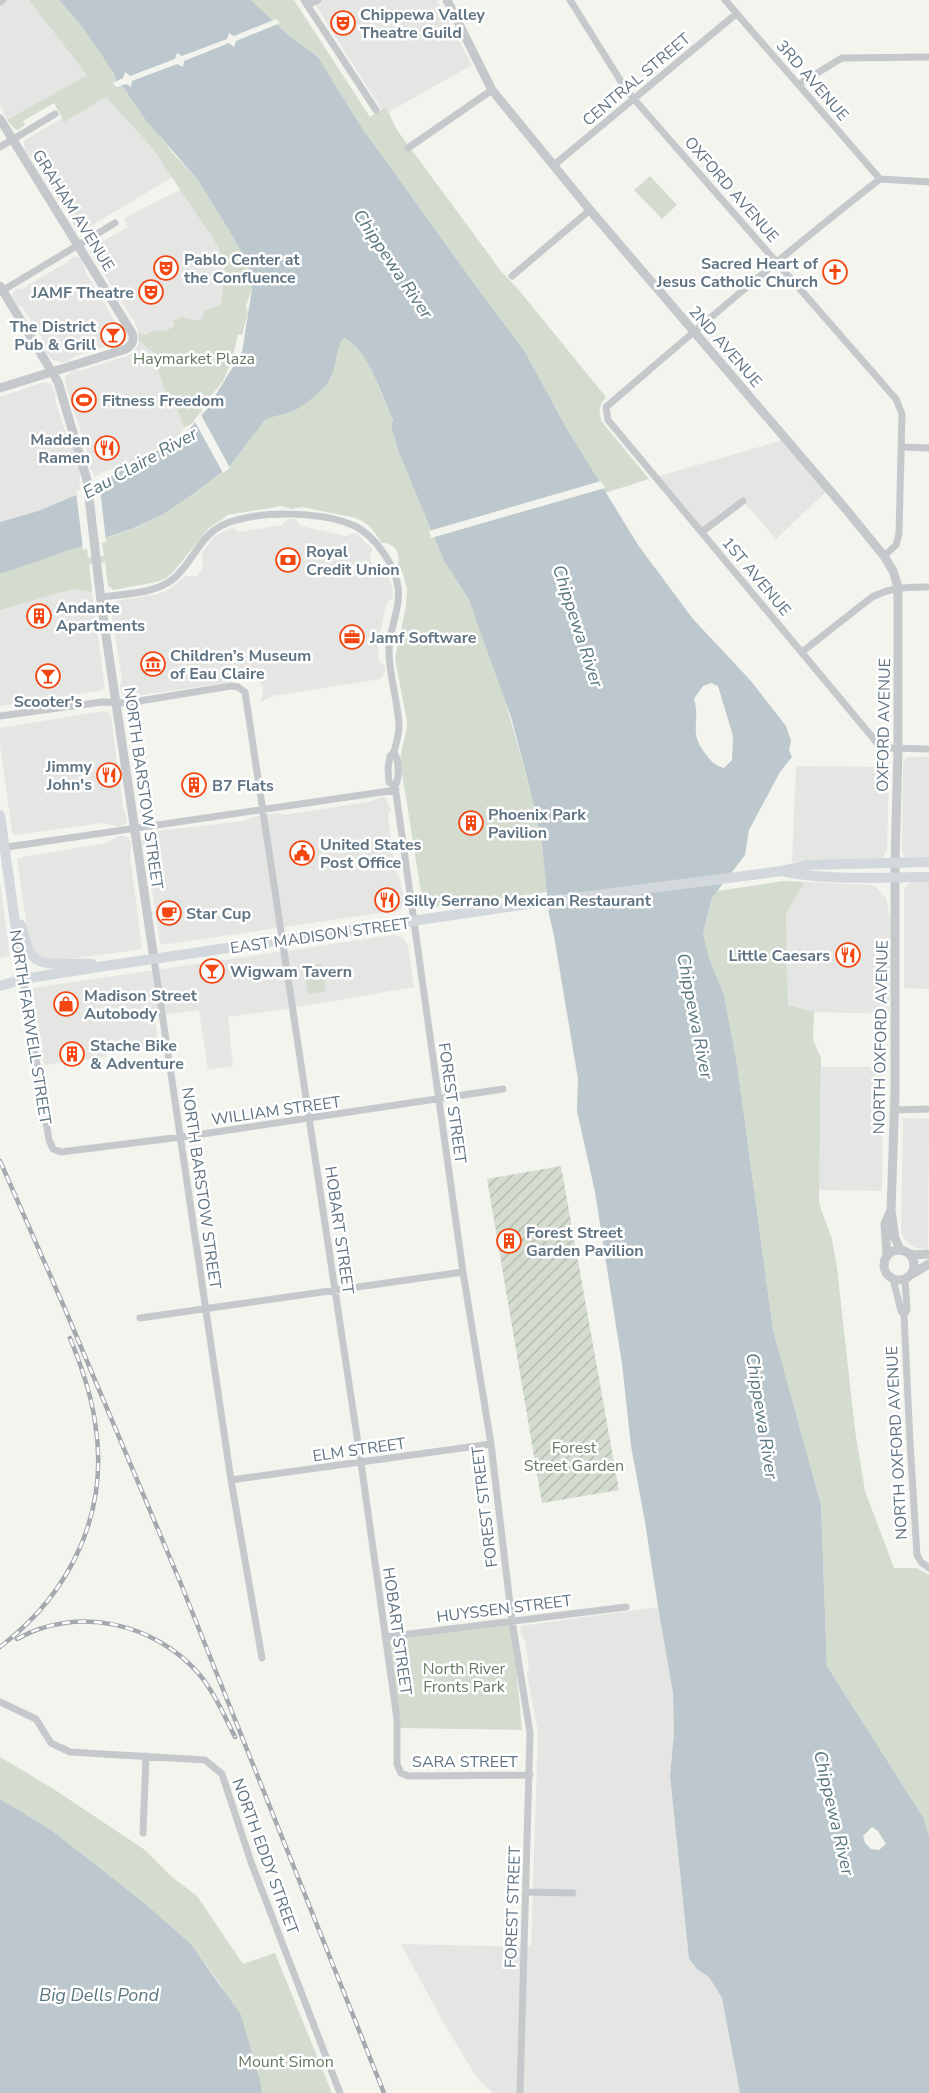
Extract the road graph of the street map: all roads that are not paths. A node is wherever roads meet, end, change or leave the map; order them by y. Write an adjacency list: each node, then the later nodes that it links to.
1 (3, 0): 6 (street)
2 (318, 0): 7 (street)
3 (447, 0): 11 (street, 2ND AVENUE)
4 (570, 0): 12 (street, OXFORD AVENUE)
5 (725, 0): 8 (street, 3RD AVENUE)
6 (0, 2)
7 (305, 3): 13 (street)
8 (736, 14): 10 (street, 3RD AVENUE); 12 (street, CENTRAL STREET)
9 (929, 57): 10 (street)
10 (800, 84): 20 (street, 3RD AVENUE)
11 (492, 90): 18 (street); 19 (street, 2ND AVENUE)
12 (634, 99): 19 (street, CENTRAL STREET); 25 (street, OXFORD AVENUE)
13 (376, 110)
14 (55, 114): 16 (street)
15 (0, 119): 16 (street, GRAHAM AVENUE)
16 (13, 140): 17 (street); 24 (street, GRAHAM AVENUE)
17 (0, 147)
18 (408, 148)
19 (554, 165): 22 (street, 2ND AVENUE)
20 (880, 179): 21 (street); 25 (street)
21 (929, 182)
22 (590, 210): 26 (street); 28 (street, 2ND AVENUE)
23 (115, 223): 24 (street)
24 (78, 245): 27 (street); 29 (street, GRAHAM AVENUE)
25 (777, 262): 28 (street); 31 (street, OXFORD AVENUE)
26 (512, 276)
27 (1, 290): 29 (street, NORTH BARSTOW STREET)
28 (694, 332): 34 (street, 1ST AVENUE); 35 (street, 2ND AVENUE)
29 (53, 372): 30 (street); 38 (street, NORTH BARSTOW STREET)
30 (0, 388)
31 (902, 447): 32 (street); 35 (street, OXFORD AVENUE)
32 (929, 448)
33 (743, 501): 34 (street)
34 (702, 532): 39 (street, 1ST AVENUE)
35 (884, 556): 36 (street, 2ND AVENUE)
36 (898, 587): 37 (street); 39 (street); 42 (street, OXFORD AVENUE)
37 (929, 587)
38 (100, 597): 40 (street, NORTH BARSTOW STREET); 44 (street, FOREST STREET)
39 (802, 652): 42 (street, 1ST AVENUE)
40 (116, 702): 41 (street); 45 (street, HOBART STREET); 47 (street, NORTH BARSTOW STREET)
41 (0, 716)
42 (898, 749): 43 (street, 1ST AVENUE); 50 (street, OXFORD AVENUE)
43 (929, 749)
44 (395, 788): 45 (street); 54 (street, FOREST STREET)
45 (263, 810): 47 (street); 56 (street, HOBART STREET)
46 (0, 815): 48 (main road, NORTH FARWELL STREET)
47 (134, 830): 48 (street); 57 (street, NORTH BARSTOW STREET)
48 (2, 848): 55 (main road, NORTH FARWELL STREET)
49 (929, 862): 50 (main road)
50 (895, 864): 51 (main road); 52 (street, NORTH OXFORD AVENUE)
51 (782, 871): 52 (main road); 54 (main road, EAST MADISON STREET)
52 (895, 877): 53 (main road); 64 (street, NORTH OXFORD AVENUE)
53 (929, 877)
54 (415, 921): 56 (main road, EAST MADISON STREET); 62 (street, FOREST STREET)
55 (15, 922): 58 (main road); 59 (main road, NORTH FARWELL STREET)
56 (282, 941): 57 (main road, EAST MADISON STREET); 65 (street, HOBART STREET)
57 (154, 958): 58 (main road, EAST MADISON STREET); 66 (street, NORTH BARSTOW STREET)
58 (105, 966): 59 (main road, EAST MADISON STREET)
59 (23, 980): 60 (main road, EAST MADISON STREET); 67 (street, NORTH FARWELL STREET)
60 (0, 986)
61 (503, 1089): 62 (street, WILLIAM STREET)
62 (439, 1099): 65 (street, WILLIAM STREET); 73 (street, FOREST STREET)
63 (929, 1109): 64 (street)
64 (895, 1110): 68 (street, NORTH OXFORD AVENUE)
65 (309, 1119): 66 (street, WILLIAM STREET); 77 (street, HOBART STREET)
66 (179, 1137): 67 (street, WILLIAM STREET); 78 (street, NORTH BARSTOW STREET)
67 (52, 1149)
68 (891, 1210): 69 (street, NORTH OXFORD AVENUE); 71 (street, NORTH OXFORD AVENUE)
69 (904, 1251): 70 (street); 71 (street); 74 (street)
70 (929, 1254)
71 (887, 1255): 75 (street)
72 (929, 1264): 74 (street)
73 (463, 1272): 77 (street); 81 (street, FOREST STREET)
74 (912, 1274): 76 (street)
75 (892, 1279): 76 (street); 79 (street, NORTH OXFORD AVENUE)
76 (905, 1280): 79 (street, NORTH OXFORD AVENUE)
77 (335, 1290): 78 (street); 82 (street, HOBART STREET)
78 (205, 1308): 80 (street); 83 (street, NORTH BARSTOW STREET)
79 (904, 1315): 84 (street, NORTH OXFORD AVENUE)
80 (140, 1318)
81 (491, 1444): 82 (street, ELM STREET); 86 (street, FOREST STREET)
82 (360, 1463): 83 (street, ELM STREET); 87 (street, HOBART STREET)
83 (231, 1480): 88 (street, NORTH BARSTOW STREET)
84 (927, 1567)
85 (626, 1607): 86 (street, HUYSSEN STREET)
86 (512, 1621): 87 (street, HUYSSEN STREET); 92 (street, FOREST STREET)
87 (385, 1637): 91 (street, HOBART STREET)
88 (262, 1658)
89 (0, 1702): 90 (street, NORTH EDDY STREET)
90 (146, 1756): 93 (street); 96 (street, NORTH EDDY STREET)
91 (401, 1772): 92 (street, SARA STREET)
92 (530, 1775): 94 (street, FOREST STREET)
93 (144, 1832)
94 (526, 1892): 95 (street); 97 (street, FOREST STREET)
95 (573, 1893)
96 (340, 2093)
97 (520, 2093)

